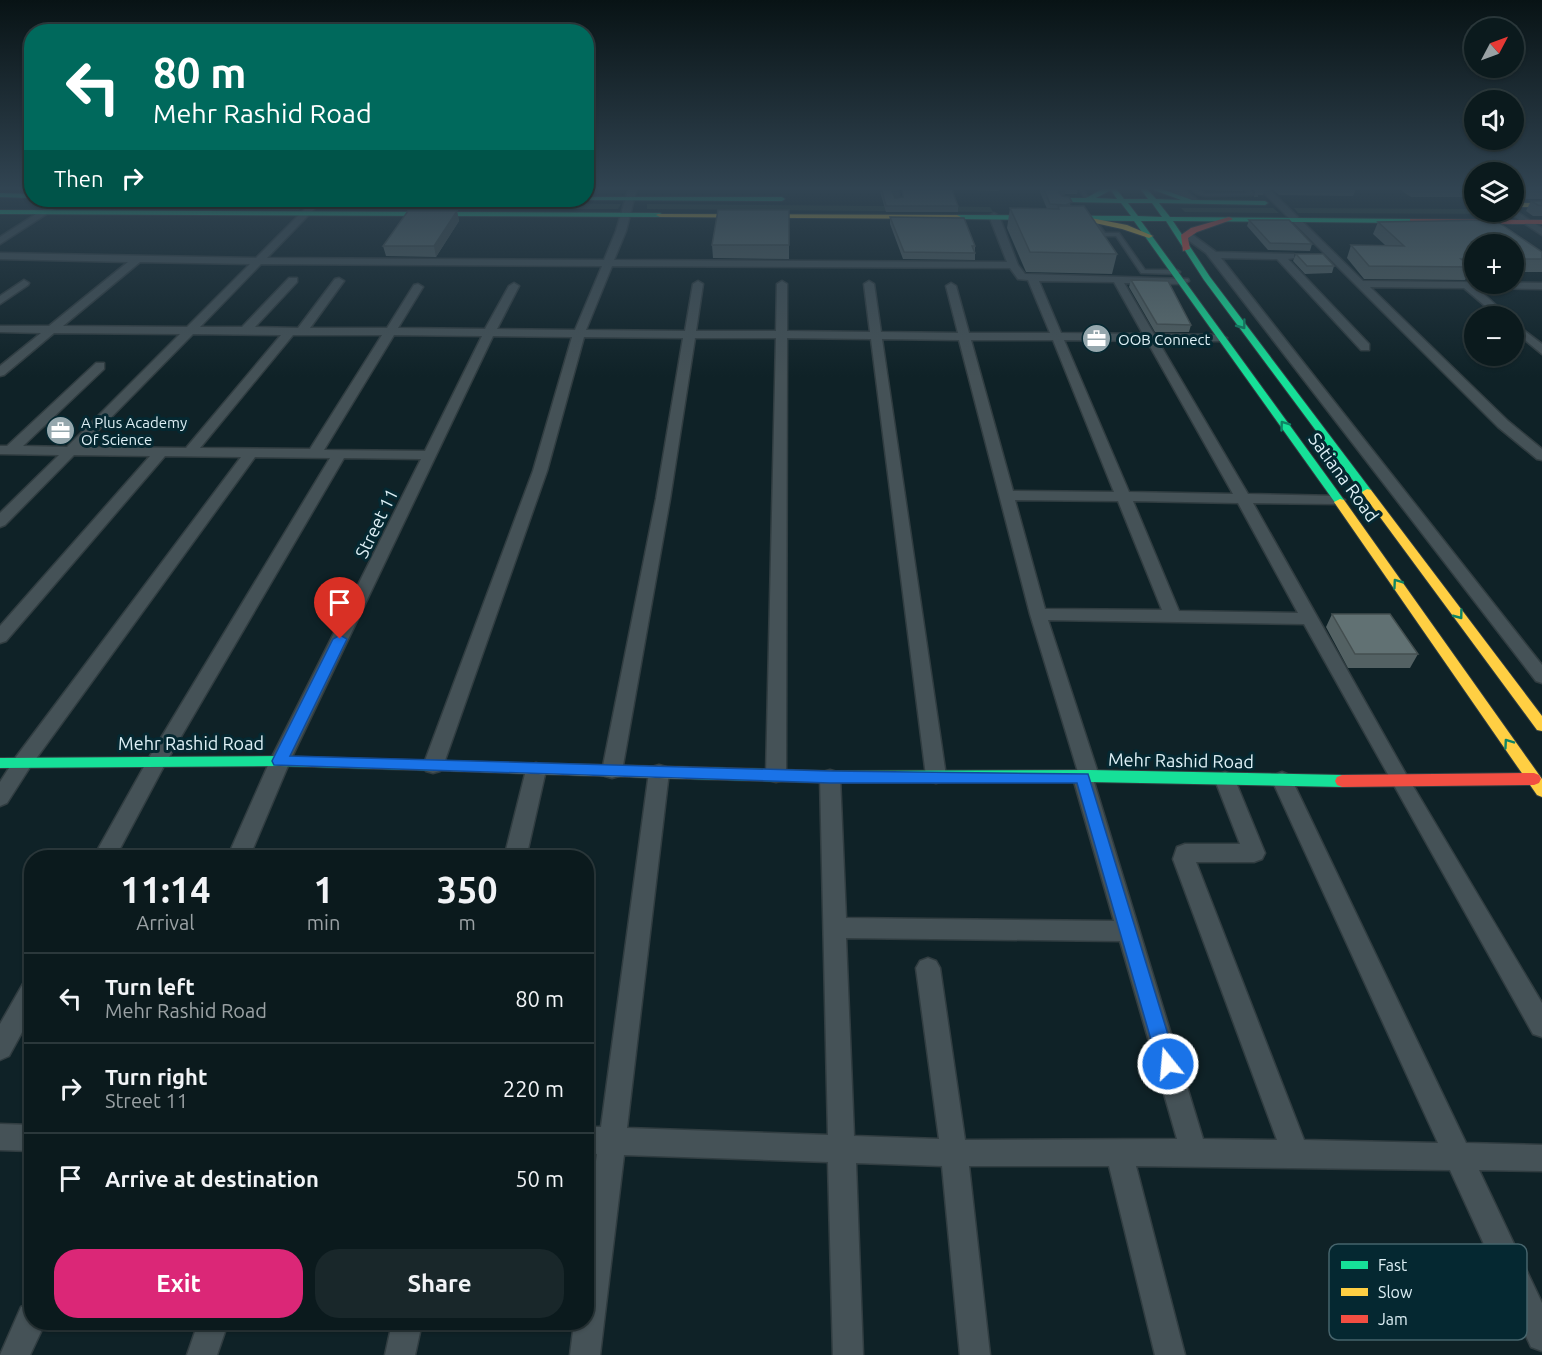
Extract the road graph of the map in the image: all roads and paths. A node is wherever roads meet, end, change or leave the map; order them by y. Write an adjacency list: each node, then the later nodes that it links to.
1 (270, 250): 14 (street)
2 (613, 250): 15 (street)
3 (1007, 250): 16 (street)
4 (1128, 250): 17 (lane)
5 (1160, 250): 17 (main road, Satiana Road)
6 (1192, 250): 77 (main road, Satiana Road, one-way to 77)
7 (1208, 250): 9 (street)
8 (1328, 250): 12 (street)
9 (1213, 255): 10 (street); 74 (street)
10 (1279, 255): 12 (street); 52 (street)
11 (0, 256): 13 (street)
12 (1334, 256): 26 (street)
13 (137, 259): 14 (street); 37 (street)
14 (260, 261): 15 (street); 38 (street)
15 (608, 262): 16 (street); 43 (street)
16 (1013, 265): 18 (street)
17 (1180, 277): 21 (street); 51 (main road, Satiana Road)
18 (1033, 279): 21 (street); 49 (street)
19 (293, 280): 39 (street)
20 (339, 281): 40 (street)
21 (1118, 281): 50 (street)
22 (24, 284): 34 (street)
23 (698, 284): 44 (street)
24 (782, 284): 45 (street)
25 (869, 284): 47 (street)
26 (1361, 285): 29 (street); 64 (street)
27 (514, 286): 42 (street, Street 11)
28 (951, 286): 48 (street)
29 (1464, 286)
30 (1524, 286): 31 (street)
31 (1542, 286)
32 (418, 287): 41 (street)
33 (1477, 294): 35 (street)
34 (0, 301)
35 (1491, 306)
36 (0, 329): 37 (street)
37 (51, 329): 38 (street); 55 (street)
38 (192, 330): 39 (street); 57 (street)
39 (245, 331): 40 (street)
40 (295, 332): 41 (street); 59 (street)
41 (391, 333): 42 (street); 61 (street)
42 (489, 333): 43 (street); 63 (street, Street 11)
43 (579, 334): 44 (street); 82 (street)
44 (691, 334): 45 (street); 84 (street)
45 (782, 335): 47 (street); 86 (street)
46 (1524, 335): 53 (street)
47 (875, 336): 48 (street); 87 (street)
48 (964, 337): 49 (street); 65 (street)
49 (1059, 337): 50 (street); 66 (street)
50 (1150, 337): 51 (street); 67 (street)
51 (1221, 338): 68 (main road, Satiana Road, one-way to 51)
52 (1365, 347)
53 (1542, 350)
54 (100, 366): 56 (street)
55 (0, 372)
56 (6, 450): 57 (street)
57 (71, 450): 58 (street); 69 (street)
58 (162, 451): 59 (street); 73 (street)
59 (190, 452): 60 (street)
60 (252, 453): 61 (street); 80 (street)
61 (315, 453): 62 (street)
62 (339, 454): 63 (street); 78 (street)
63 (431, 455): 79 (street, Street 11)
64 (1542, 456)
65 (1006, 495): 66 (street); 70 (street)
66 (1122, 496): 67 (street); 71 (street)
67 (1243, 499): 68 (street); 72 (street)
68 (1338, 500): 93 (main road, Satiana Road, one-way to 68)
69 (0, 522)
70 (1038, 614): 71 (street); 89 (street)
71 (1173, 616): 72 (street)
72 (1308, 619): 92 (street)
73 (0, 637)
74 (1523, 653): 75 (street); 76 (street)
75 (1542, 653)
76 (1542, 677)
77 (1542, 726)
78 (157, 761): 79 (main road, Mehr Rashid Road); 80 (main road, Mehr Rashid Road); 95 (street)
79 (280, 761): 82 (main road, Mehr Rashid Road); 96 (street, Street 11)
80 (23, 762): 81 (main road, Mehr Rashid Road); 94 (street)
81 (0, 763)
82 (433, 766): 83 (main road, Mehr Rashid Road)
83 (536, 770): 84 (main road, Mehr Rashid Road); 97 (street)
84 (612, 771): 85 (main road, Mehr Rashid Road)
85 (659, 772): 86 (main road, Mehr Rashid Road); 106 (street)
86 (776, 776): 88 (main road, Mehr Rashid Road)
87 (936, 776): 88 (main road, Mehr Rashid Road); 89 (main road, Mehr Rashid Road)
88 (830, 777): 98 (street)
89 (1086, 777): 90 (main road, Mehr Rashid Road); 99 (street)
90 (1225, 780): 91 (main road, Mehr Rashid Road); 111 (street)
91 (1282, 780): 92 (main road, Mehr Rashid Road); 112 (street)
92 (1400, 781): 93 (main road, Mehr Rashid Road); 102 (street)
93 (1538, 785)
94 (0, 798)
95 (108, 850)
96 (241, 850)
97 (517, 850)
98 (834, 928): 99 (street); 107 (street)
99 (1128, 931): 108 (street)
100 (928, 968): 109 (street)
101 (24, 1004): 103 (street)
102 (1542, 1026)
103 (0, 1048)
104 (0, 1137): 105 (street)
105 (24, 1138)
106 (600, 1141): 107 (street); 114 (street)
107 (841, 1149): 109 (street); 126 (street)
108 (1194, 1152): 110 (street); 111 (street)
109 (954, 1153): 110 (street); 127 (street)
110 (1119, 1153): 128 (street)
111 (1296, 1155): 112 (street)
112 (1460, 1158): 113 (street); 115 (street)
113 (1542, 1158)
114 (594, 1227)
115 (1500, 1244)
116 (1527, 1303): 121 (street)
117 (26, 1330): 122 (street)
118 (211, 1330): 123 (street)
119 (405, 1330): 124 (street)
120 (587, 1330): 125 (street)
121 (1542, 1336)
122 (14, 1355)
123 (202, 1355)
124 (400, 1355)
125 (585, 1355)
126 (848, 1355)
127 (975, 1355)
128 (1170, 1355)

